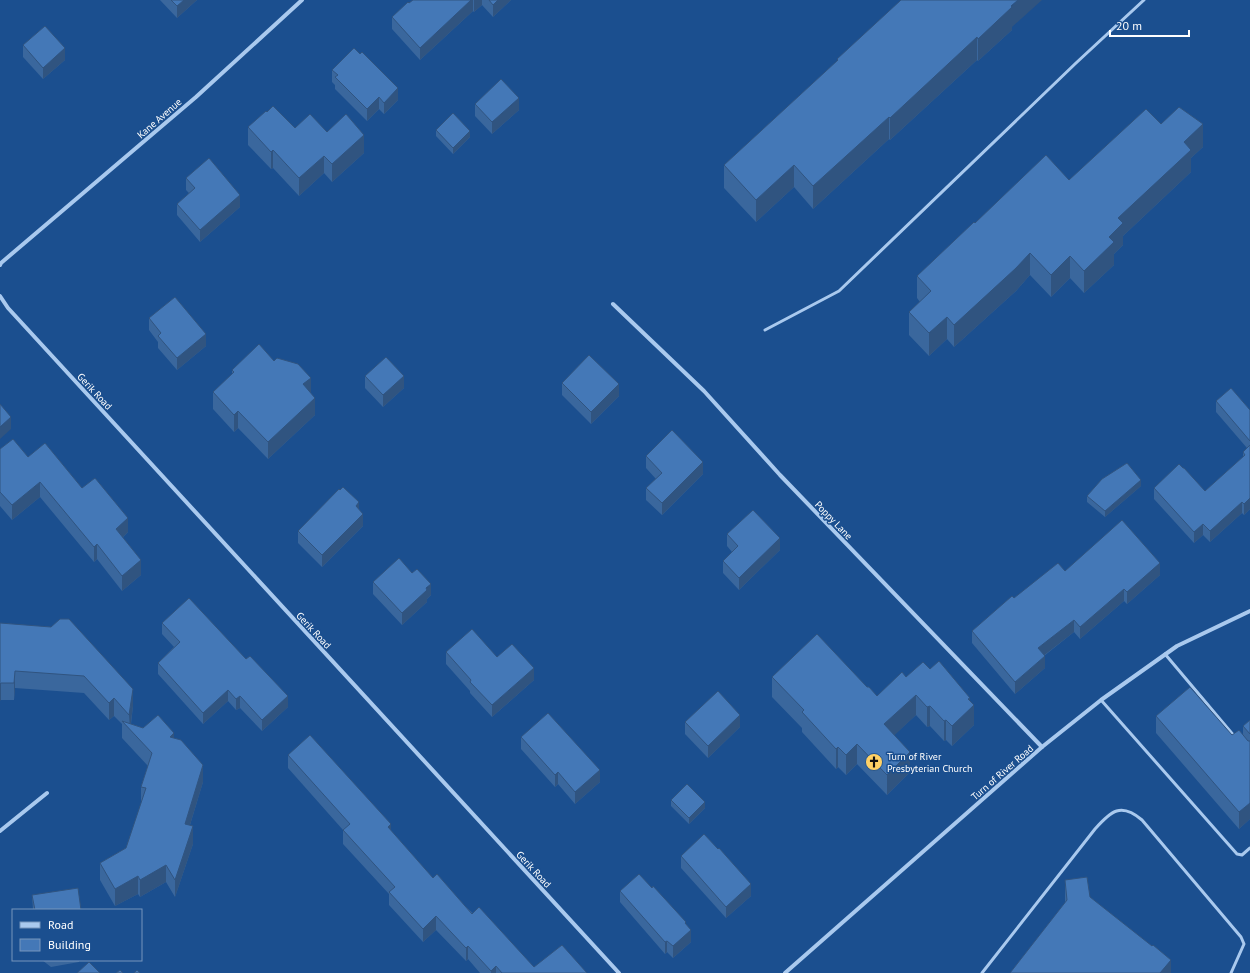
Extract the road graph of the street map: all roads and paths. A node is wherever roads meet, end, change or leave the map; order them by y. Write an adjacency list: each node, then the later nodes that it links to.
1 (302, 0): 3 (street, Kane Avenue)
2 (1144, 0): 6 (lane)
3 (0, 265)
4 (0, 296): 15 (street, Gerik Road)
5 (613, 304): 11 (street, Poppy Lane)
6 (765, 330)
7 (1250, 611): 8 (street, Turn of River Road)
8 (1165, 654): 9 (street, Turn of River Road); 10 (lane)
9 (1101, 700): 11 (street, Turn of River Road); 14 (lane)
10 (1240, 743)
11 (1042, 747): 16 (street, Turn of River Road)
12 (47, 793): 13 (street)
13 (0, 831)
14 (1250, 848)
15 (619, 973)
16 (785, 973)
17 (982, 973): 18 (lane)
18 (1231, 973)

